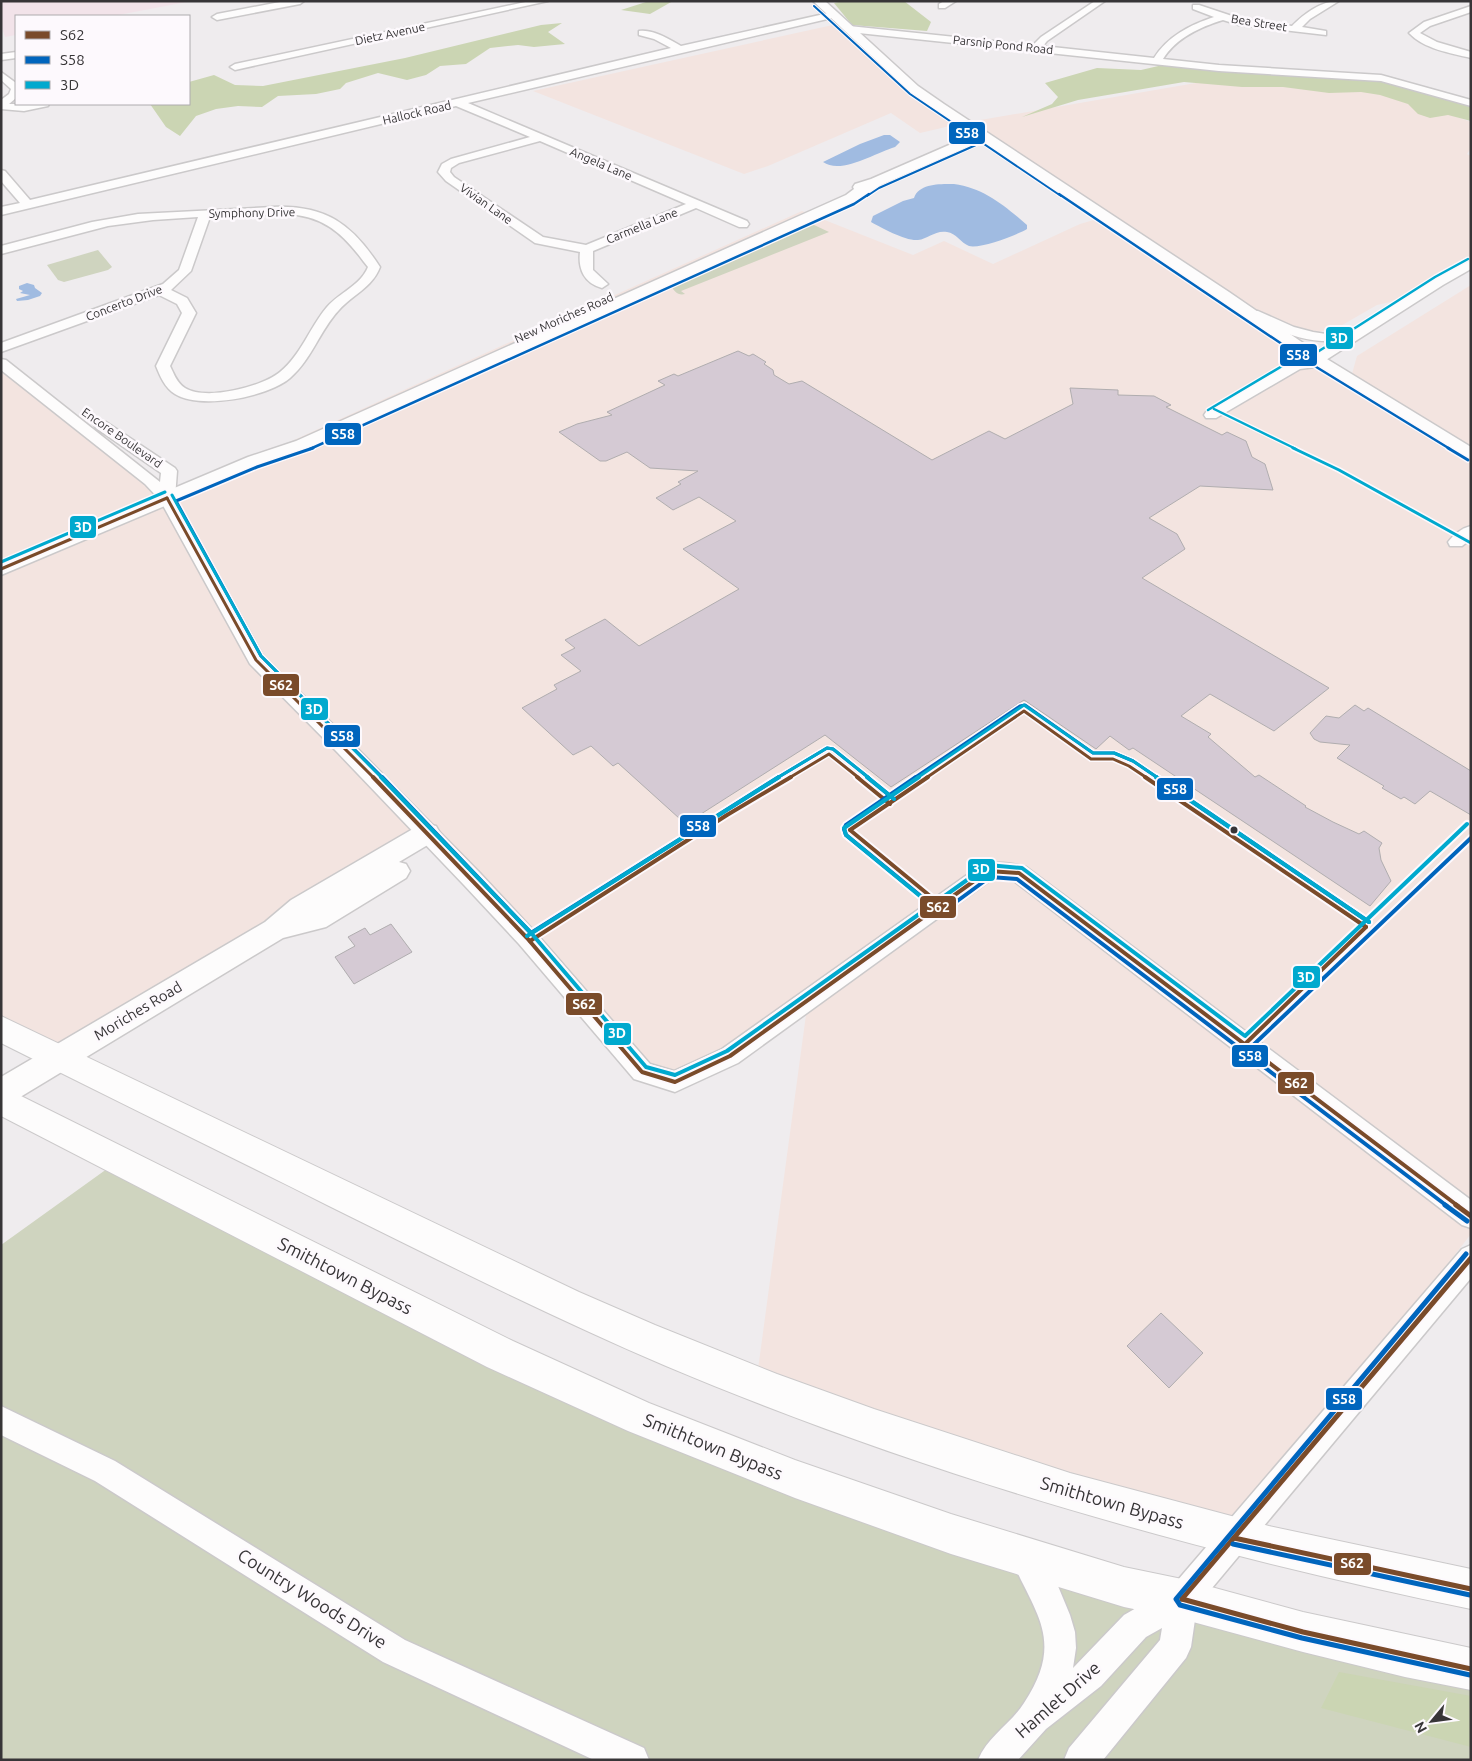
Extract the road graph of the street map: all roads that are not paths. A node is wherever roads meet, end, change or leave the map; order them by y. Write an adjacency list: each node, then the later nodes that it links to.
1 (300, 1): 14 (street)
2 (544, 1): 11 (street, Dietz Avenue)
3 (818, 1): 12 (main road)
4 (952, 1): 8 (street)
5 (1101, 1): 19 (street)
6 (1335, 1): 16 (street)
7 (481, 5): 11 (street)
8 (942, 6)
9 (1196, 7): 13 (street, Bea Street)
10 (1471, 9): 22 (street)
11 (494, 13): 25 (street, Dietz Avenue)
12 (833, 15): 15 (main road); 20 (street, Hallock Road)
13 (1222, 17): 16 (street, Bea Street); 24 (street)
14 (217, 18)
15 (849, 29): 19 (street, Parsnip Pond Road); 33 (main road)
16 (1295, 29): 17 (street, Bea Street)
17 (1322, 33)
18 (642, 34): 20 (street)
19 (1035, 48): 24 (street, Parsnip Pond Road)
20 (680, 49): 29 (street, Hallock Road)
21 (15, 55): 23 (street)
22 (1471, 55)
23 (1, 58)
24 (1157, 61): 30 (street, Parsnip Pond Road)
25 (235, 68)
26 (1, 76): 27 (street)
27 (15, 87)
28 (15, 92): 32 (street)
29 (459, 103): 34 (street, Angela Lane); 37 (street, Hallock Road)
30 (1471, 103)
31 (39, 105): 32 (street)
32 (1, 106)
33 (982, 135): 46 (main road); 53 (main road, New Moriches Road)
34 (540, 138): 36 (street, Angela Lane); 41 (street, Vivian Lane)
35 (1, 173): 37 (street)
36 (697, 204): 40 (street, Angela Lane); 41 (street, Carmella Lane)
37 (28, 205): 38 (street, Hallock Road)
38 (1, 211)
39 (205, 214): 42 (street, Symphony Drive); 45 (street, Concerto Drive); 45 (street, Symphony Drive)
40 (743, 224)
41 (587, 249): 44 (street)
42 (1, 250)
43 (1471, 264): 47 (street)
44 (602, 284)
45 (160, 290): 48 (street, Concerto Drive)
46 (1244, 310): 47 (street); 49 (main road)
47 (1357, 332): 49 (street)
48 (1, 350): 53 (street, Encore Boulevard)
49 (1313, 362): 51 (street); 52 (main road)
50 (1, 363): 53 (street, Encore Boulevard)
51 (1218, 418)
52 (1471, 455)
53 (167, 498): 56 (main road, New Moriches Road); 57 (street)
54 (1471, 531): 55 (street)
55 (1456, 542)
56 (1, 569)
57 (433, 840): 59 (main road, Moriches Road); 62 (street)
58 (1, 1029): 59 (highway, Smithtown Bypass)
59 (59, 1058): 60 (main road, Moriches Road); 65 (highway, Smithtown Bypass)
60 (1, 1093)
61 (1, 1100): 66 (highway, Smithtown Bypass)
62 (1471, 1216)
63 (1471, 1258): 65 (street)
64 (1, 1420): 71 (street, Country Woods Drive)
65 (1234, 1538): 67 (highway, Smithtown Bypass); 68 (street)
66 (1024, 1556): 68 (highway, Smithtown Bypass); 70 (street)
67 (1471, 1589)
68 (1182, 1599): 69 (highway, Smithtown Bypass); 70 (street, Hamlet Drive); 73 (street)
69 (1471, 1669)
70 (1034, 1717): 72 (street, Hamlet Drive)
71 (632, 1760)
72 (995, 1760)
73 (1081, 1760)

